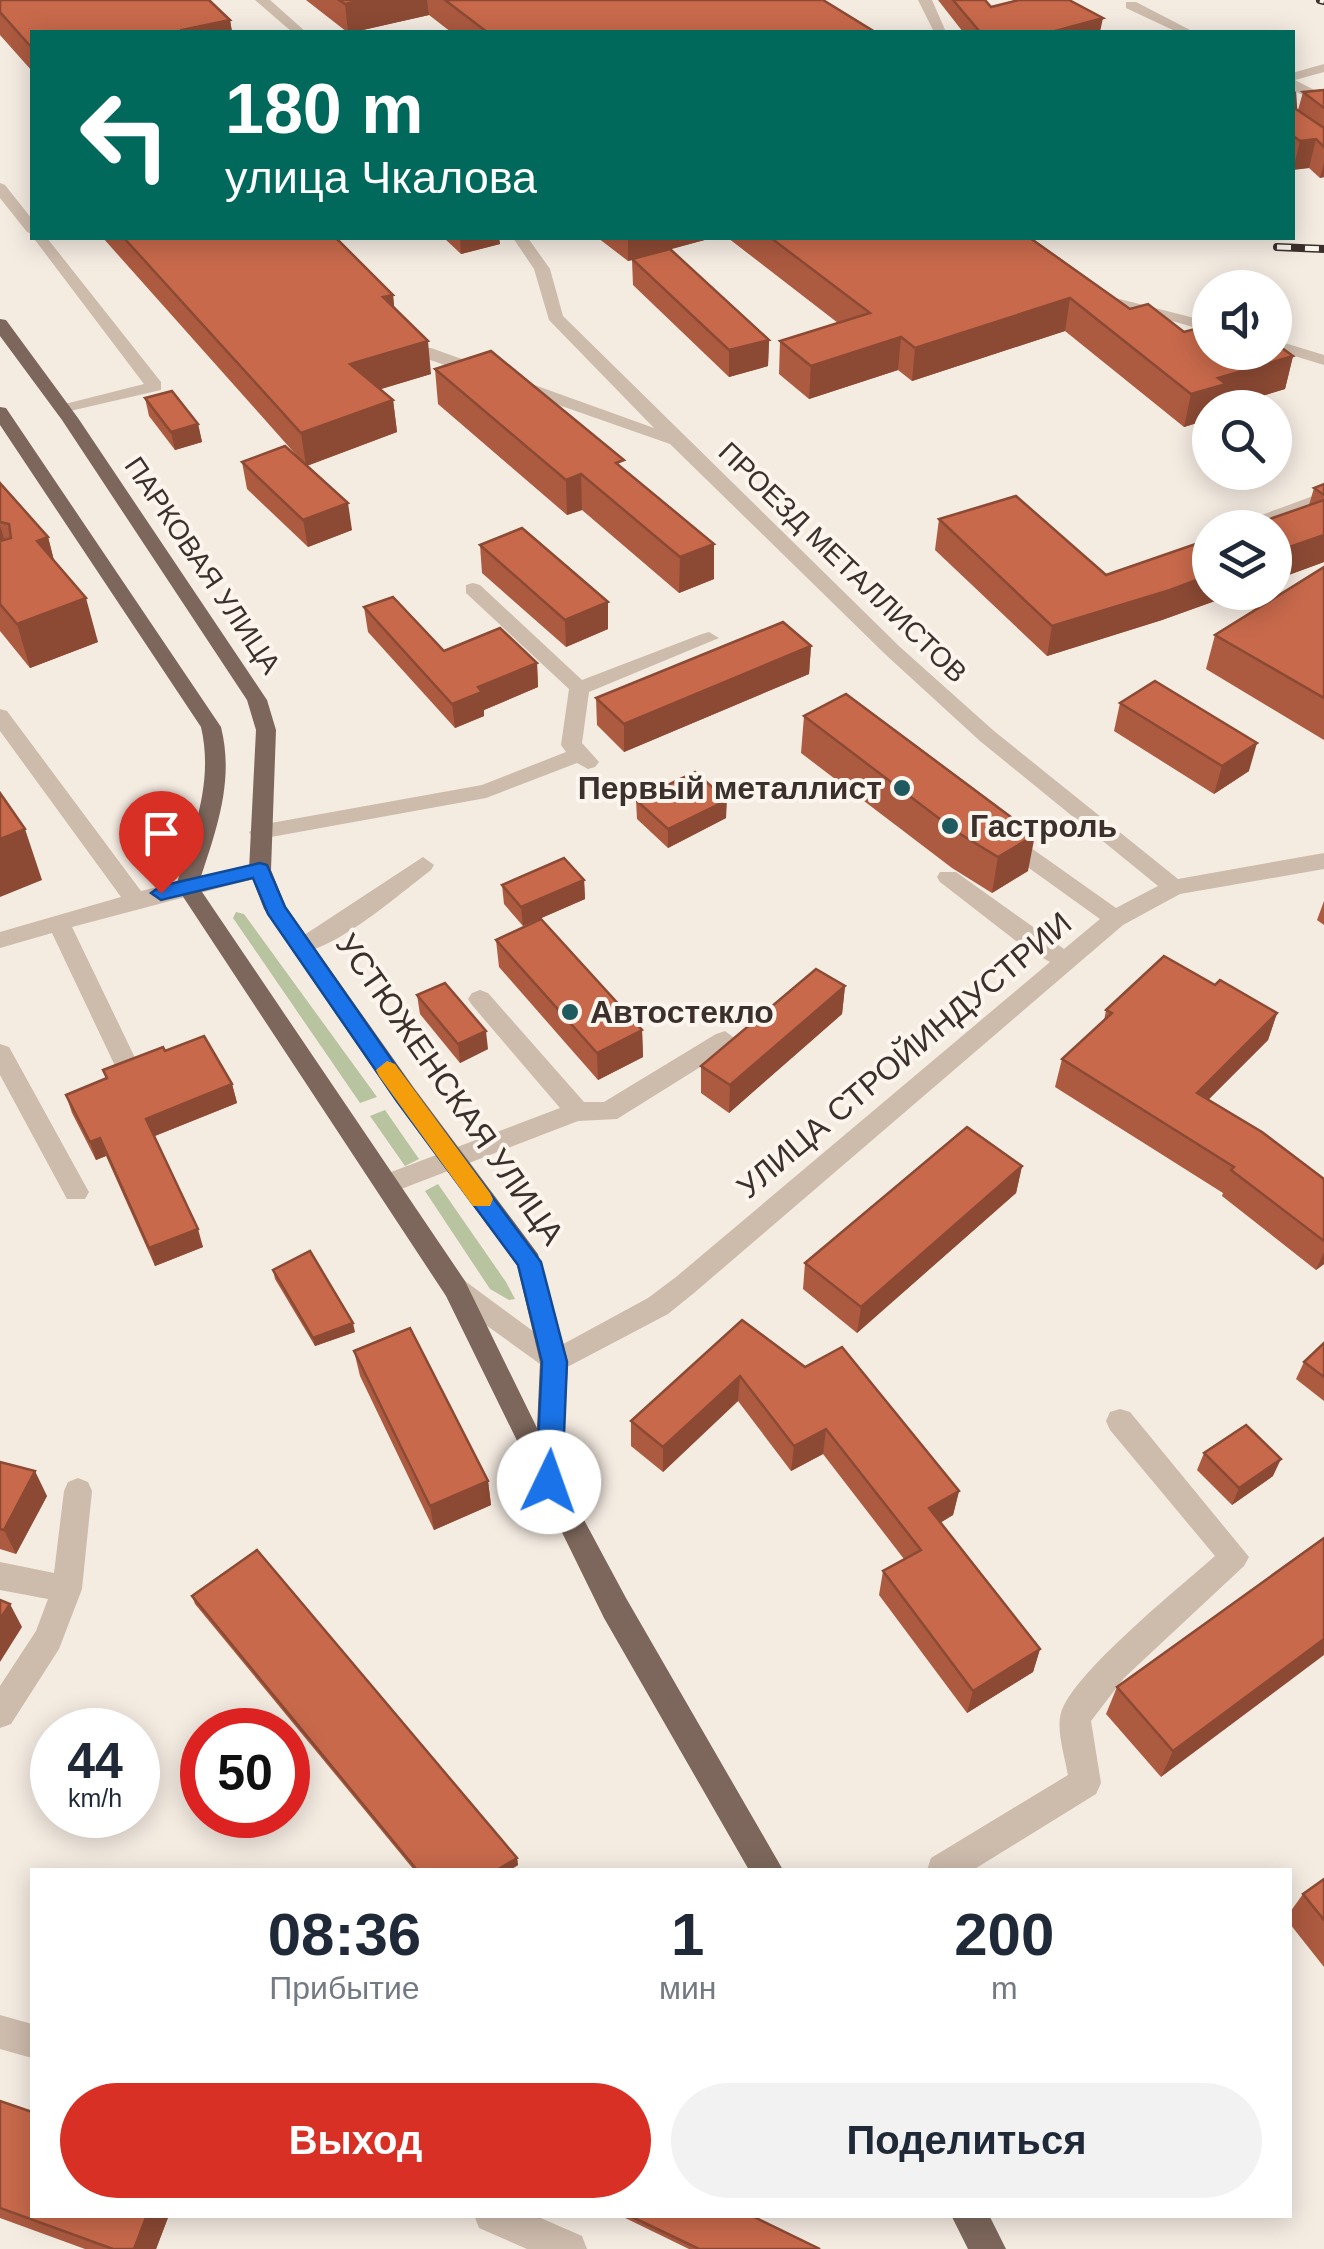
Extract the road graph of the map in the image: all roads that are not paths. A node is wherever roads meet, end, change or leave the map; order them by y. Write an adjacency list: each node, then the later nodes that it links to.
1 (262, 0): 4 (street)
2 (924, 0): 5 (street)
3 (1131, 5): 6 (street)
4 (297, 30)
5 (939, 30)
6 (1184, 30)
7 (1324, 68): 8 (street)
8 (1295, 80)
9 (1295, 84): 10 (street)
10 (1319, 104)
11 (0, 188): 12 (street)
12 (30, 226)
13 (41, 240): 21 (street)
14 (522, 240): 23 (street, ПРОЕЗД МЕТАЛЛИСТОВ)
15 (1106, 298): 16 (street)
16 (1192, 323)
17 (0, 324): 21 (main road, ПАРКОВАЯ УЛИЦА)
18 (1292, 350): 20 (street)
19 (426, 352): 23 (street)
20 (1324, 360)
21 (63, 410): 31 (main road, ПАРКОВАЯ УЛИЦА)
22 (0, 412): 36 (main road)
23 (678, 443): 37 (street, ПРОЕЗД МЕТАЛЛИСТОВ)
24 (1324, 498): 25 (street)
25 (1288, 510)
26 (473, 589): 28 (street)
27 (709, 638): 28 (street)
28 (579, 688): 31 (street)
29 (0, 716): 38 (street)
30 (992, 831): 39 (street)
31 (260, 832): 34 (main road, ПАРКОВАЯ УЛИЦА)
32 (1324, 861): 37 (street, УЛИЦА СТРОЙИНДУСТРИИ)
33 (423, 865): 42 (street)
34 (260, 870): 36 (street); 42 (main road, УСТЮЖЕНСКАЯ УЛИЦА)
35 (948, 877): 43 (street)
36 (187, 886): 38 (street); 50 (main road)
37 (1174, 887): 39 (street, УЛИЦА СТРОЙИНДУСТРИИ)
38 (135, 900): 40 (street)
39 (1114, 918): 43 (street, УЛИЦА СТРОЙИНДУСТРИИ)
40 (59, 924): 41 (street); 47 (street)
41 (0, 940)
42 (301, 945): 49 (main road, УСТЮЖЕНСКАЯ УЛИЦА)
43 (1065, 960): 53 (street, УЛИЦА СТРОЙИНДУСТРИИ)
44 (480, 998): 48 (street)
45 (725, 1040): 48 (street)
46 (0, 1053): 51 (street)
47 (126, 1064)
48 (577, 1111): 49 (street)
49 (450, 1158): 50 (street); 53 (main road, УСТЮЖЕНСКАЯ УЛИЦА)
50 (387, 1184): 52 (main road)
51 (76, 1192)
52 (456, 1289): 53 (street); 55 (main road)
53 (554, 1362): 55 (main road, УСТЮЖЕНСКАЯ УЛИЦА)
54 (1120, 1421): 61 (street)
55 (549, 1482): 60 (main road)
56 (78, 1491): 58 (street)
57 (0, 1576): 58 (street)
58 (67, 1589): 59 (street)
59 (0, 1713)
60 (766, 1868)
61 (946, 1868)
62 (0, 2032): 63 (street)
63 (30, 2040)
64 (499, 2218): 66 (street)
65 (970, 2218): 67 (main road)
66 (569, 2249)
67 (988, 2249)

